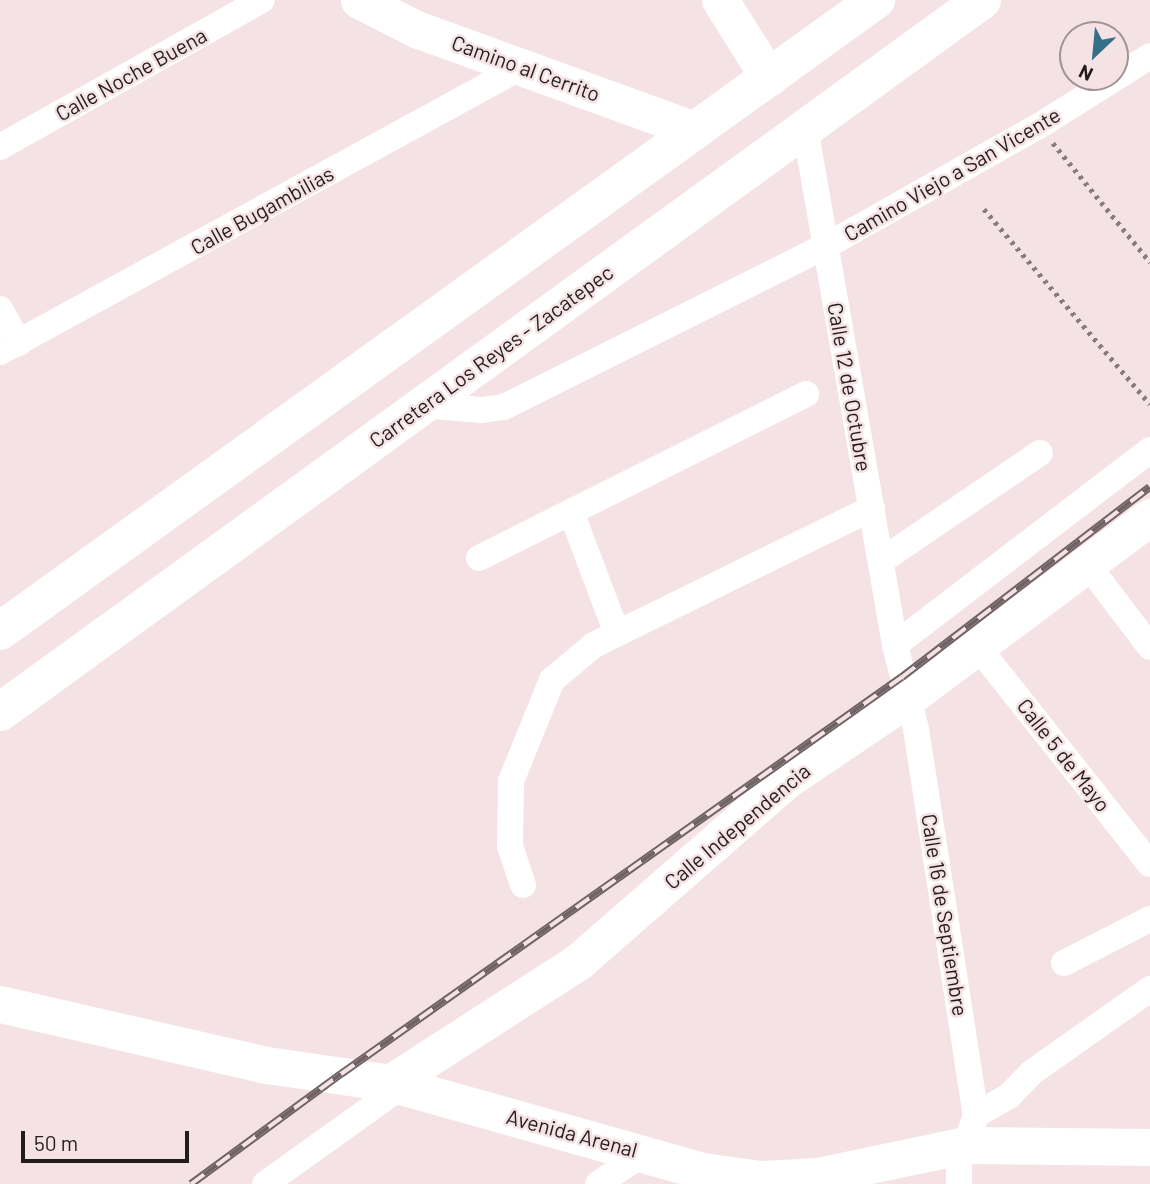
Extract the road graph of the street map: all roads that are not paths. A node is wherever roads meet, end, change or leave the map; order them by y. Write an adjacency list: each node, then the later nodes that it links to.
1 (262, 0): 11 (street, Calle Noche Buena)
2 (359, 0): 7 (main road, Camino al Cerrito)
3 (720, 0): 8 (main road)
4 (876, 0): 8 (main road)
5 (982, 0): 9 (main road, Carretera Los Reyes - Zacatepec)
6 (1150, 56): 12 (street, Camino Viejo a San Vicente)
7 (523, 66): 10 (main road, Camino al Cerrito); 14 (street, Calle Bugambilias)
8 (769, 78): 10 (main road)
9 (805, 127): 12 (street, Calle 12 de Octubre); 16 (main road, Carretera Los Reyes - Zacatepec)
10 (695, 130): 25 (main road)
11 (0, 147)
12 (824, 247): 16 (street, Camino Viejo a San Vicente); 19 (street, Calle 12 de Octubre)
13 (0, 309): 14 (street)
14 (10, 348)
15 (806, 394): 20 (street)
16 (423, 405): 31 (main road, Carretera Los Reyes - Zacatepec)
17 (1150, 450): 27 (street)
18 (1040, 453): 23 (street)
19 (872, 508): 23 (street, Calle 12 de Octubre); 26 (street)
20 (571, 512): 22 (street); 26 (street)
21 (1150, 517): 24 (main road, Calle Independencia)
22 (479, 558)
23 (881, 561): 27 (street, Calle 12 de Octubre)
24 (1087, 564): 28 (main road, Calle Independencia); 29 (street)
25 (0, 631)
26 (617, 634): 33 (street)
27 (895, 646): 30 (street, Calle 16 de Septiembre)
28 (977, 646): 30 (main road, Calle Independencia); 32 (street, Calle 5 de Mayo)
29 (1150, 646)
30 (908, 698): 38 (main road, Calle Independencia); 39 (street, Calle 16 de Septiembre)
31 (0, 712)
32 (1150, 864)
33 (523, 885)
34 (1150, 919): 35 (street)
35 (1064, 963)
36 (1150, 989): 39 (street)
37 (0, 1004): 38 (main road, Avenida Arenal)
38 (396, 1085): 41 (main road, Avenida Arenal); 43 (street)
39 (971, 1130): 40 (main road, Avenida Arenal); 42 (main road, Avenida Arenal); 45 (street, Calle 16 de Septiembre)
40 (1150, 1147)
41 (644, 1153): 42 (main road, Avenida Arenal); 44 (street)
42 (811, 1180)
43 (265, 1184)
44 (598, 1184)
45 (960, 1184)

